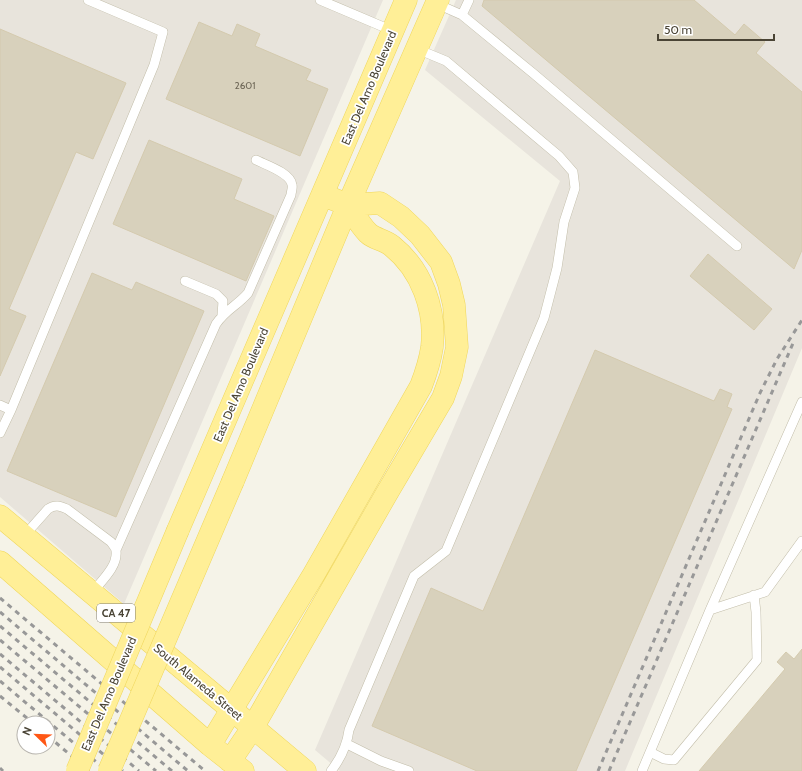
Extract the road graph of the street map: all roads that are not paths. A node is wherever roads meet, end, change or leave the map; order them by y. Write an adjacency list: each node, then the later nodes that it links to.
1 (88, 0): 17 (lane)
2 (320, 0): 7 (lane)
3 (406, 0): 7 (main road, East Del Amo Boulevard)
4 (469, 0): 6 (lane)
5 (437, 2): 6 (lane); 8 (main road)
6 (462, 15): 12 (lane)
7 (393, 31): 10 (main road, East Del Amo Boulevard)
8 (417, 49): 11 (main road); 29 (lane)
9 (256, 160): 14 (lane)
10 (323, 194): 11 (main road); 33 (main road, East Del Amo Boulevard, bridge)
11 (348, 205): 27 (main road); 28 (main road); 34 (main road, bridge)
12 (737, 246)
13 (185, 281): 14 (lane)
14 (222, 315): 22 (lane)
15 (802, 402): 26 (lane)
16 (0, 405): 17 (lane)
17 (11, 410): 18 (lane)
18 (0, 433)
19 (0, 516): 20 (main road, South Alameda Street / CA 47)
20 (24, 536): 22 (lane); 24 (main road, South Alameda Street / CA 47)
21 (802, 541): 25 (lane)
22 (116, 550): 24 (lane)
23 (0, 562): 30 (main road)
24 (92, 593): 27 (main road, South Alameda Street / CA 47)
25 (754, 596): 26 (lane); 31 (lane)
26 (710, 610): 31 (lane)
27 (232, 710): 28 (main road, South Alameda Street / CA 47); 30 (main road)
28 (253, 727): 32 (main road); 35 (main road, South Alameda Street / CA 47)
29 (347, 744): 36 (lane); 37 (lane)
30 (210, 745): 32 (main road)
31 (650, 752): 38 (lane)
32 (236, 766)
33 (77, 771)
34 (109, 771)
35 (305, 771)
36 (331, 771)
37 (410, 771)
38 (642, 771)

